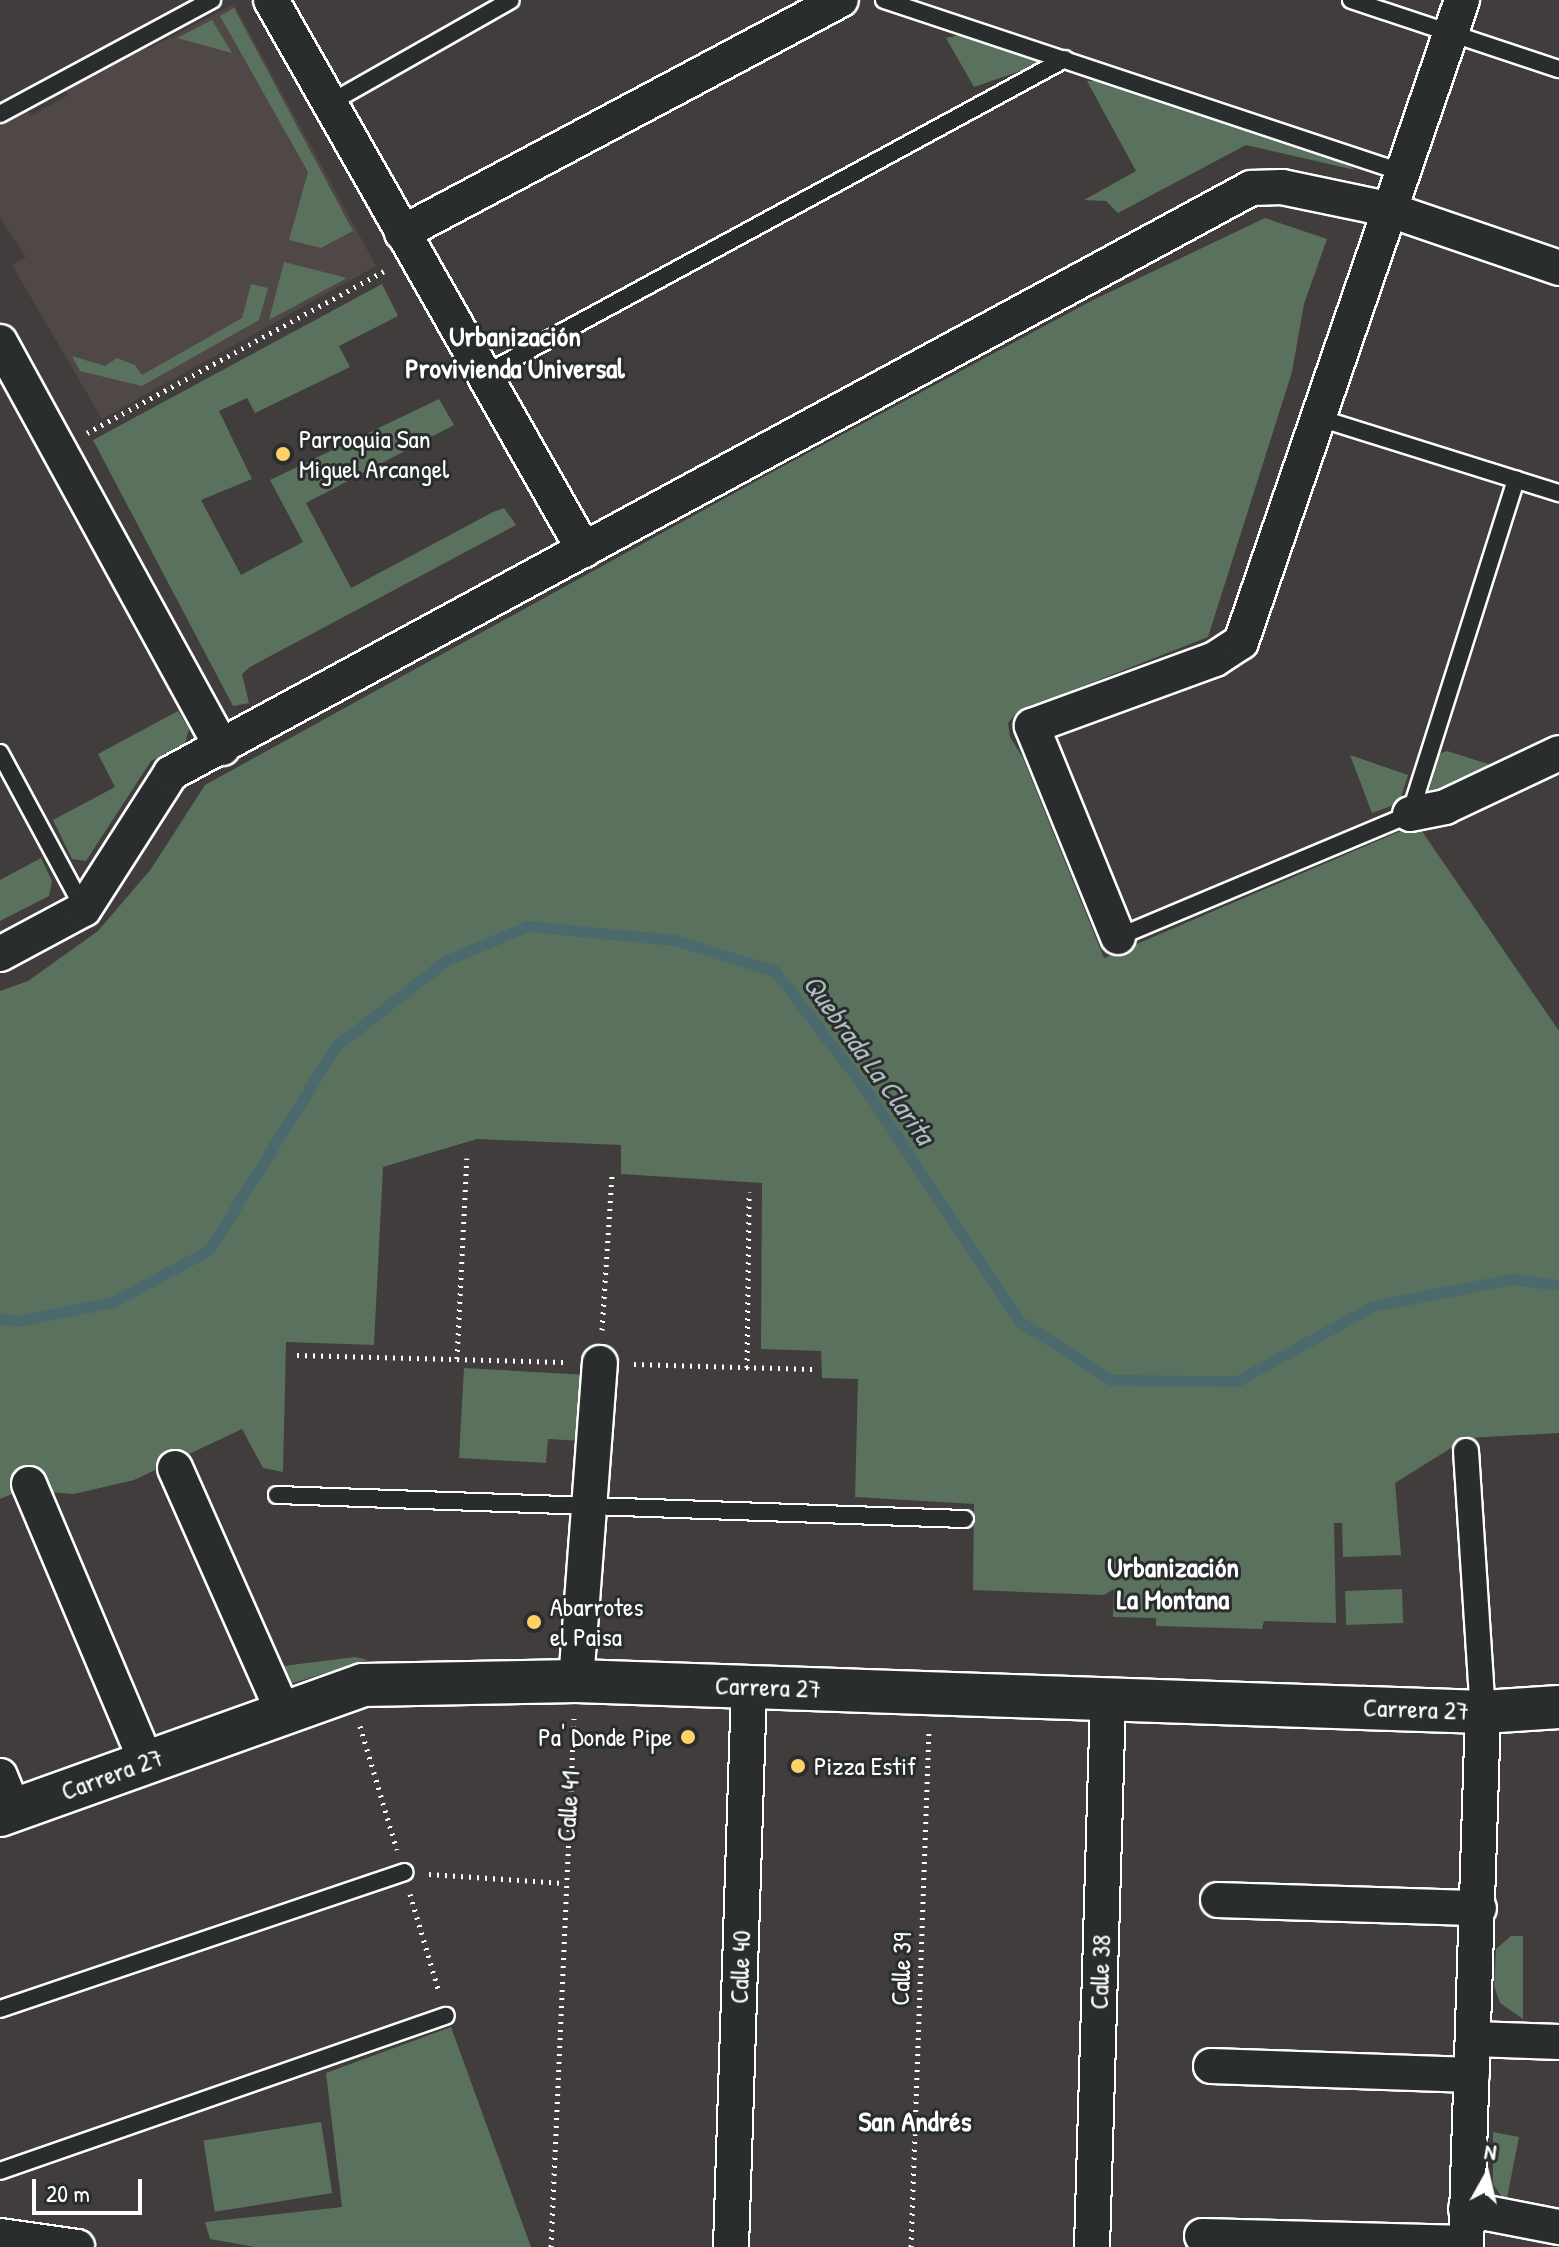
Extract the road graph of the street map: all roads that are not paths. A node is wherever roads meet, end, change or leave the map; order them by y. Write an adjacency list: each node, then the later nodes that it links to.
1 (212, 0): 12 (lane)
2 (271, 0): 11 (street)
3 (511, 0): 11 (lane)
4 (841, 0): 15 (street)
5 (884, 0): 9 (lane)
6 (1351, 0): 8 (lane)
7 (1462, 0): 8 (street)
8 (1451, 33): 10 (lane); 13 (street)
9 (1065, 59): 13 (lane); 18 (lane)
10 (1559, 69)
11 (328, 104): 15 (street)
12 (0, 114)
13 (1401, 172): 14 (street)
14 (1387, 209): 16 (street); 19 (street); 22 (street)
15 (408, 244): 18 (street)
16 (1559, 268)
17 (0, 342): 23 (street)
18 (483, 375): 22 (street)
19 (1316, 417): 20 (lane); 28 (street)
20 (1516, 479): 21 (lane); 26 (lane)
21 (1559, 493)
22 (584, 550): 23 (street)
23 (222, 748): 27 (street)
24 (0, 753): 27 (lane)
25 (1559, 753): 26 (street)
26 (1410, 814): 28 (lane)
27 (84, 909): 29 (street)
28 (1118, 937)
29 (0, 954)
30 (600, 1363): 35 (street)
31 (1466, 1451): 42 (street)
32 (175, 1468): 41 (street)
33 (29, 1484): 43 (street)
34 (277, 1495): 35 (lane)
35 (589, 1504): 36 (lane); 37 (street)
36 (965, 1519)
37 (576, 1681): 38 (street, Carrera 27); 41 (street, Carrera 27)
38 (749, 1687): 39 (street, Carrera 27); 61 (street, Calle 40)
39 (1108, 1698): 42 (street, Carrera 27); 62 (street, Calle 38)
40 (1559, 1707): 42 (street, Carrera 27)
41 (283, 1712): 43 (street, Carrera 27)
42 (1483, 1712): 47 (street)
43 (147, 1763): 44 (street, Carrera 27)
44 (5, 1800)
45 (404, 1872): 48 (lane)
46 (1218, 1900): 47 (street)
47 (1479, 1908): 50 (street)
48 (0, 2009)
49 (446, 2016): 54 (lane)
50 (1474, 2039): 51 (street); 53 (street)
51 (1559, 2042)
52 (1211, 2066): 53 (street)
53 (1472, 2075): 55 (street)
54 (0, 2171)
55 (1466, 2209): 56 (street); 59 (street)
56 (1559, 2227)
57 (0, 2236): 60 (street)
58 (1202, 2236): 59 (street)
59 (1466, 2245)
60 (77, 2247)
61 (731, 2247)
62 (1092, 2247)

